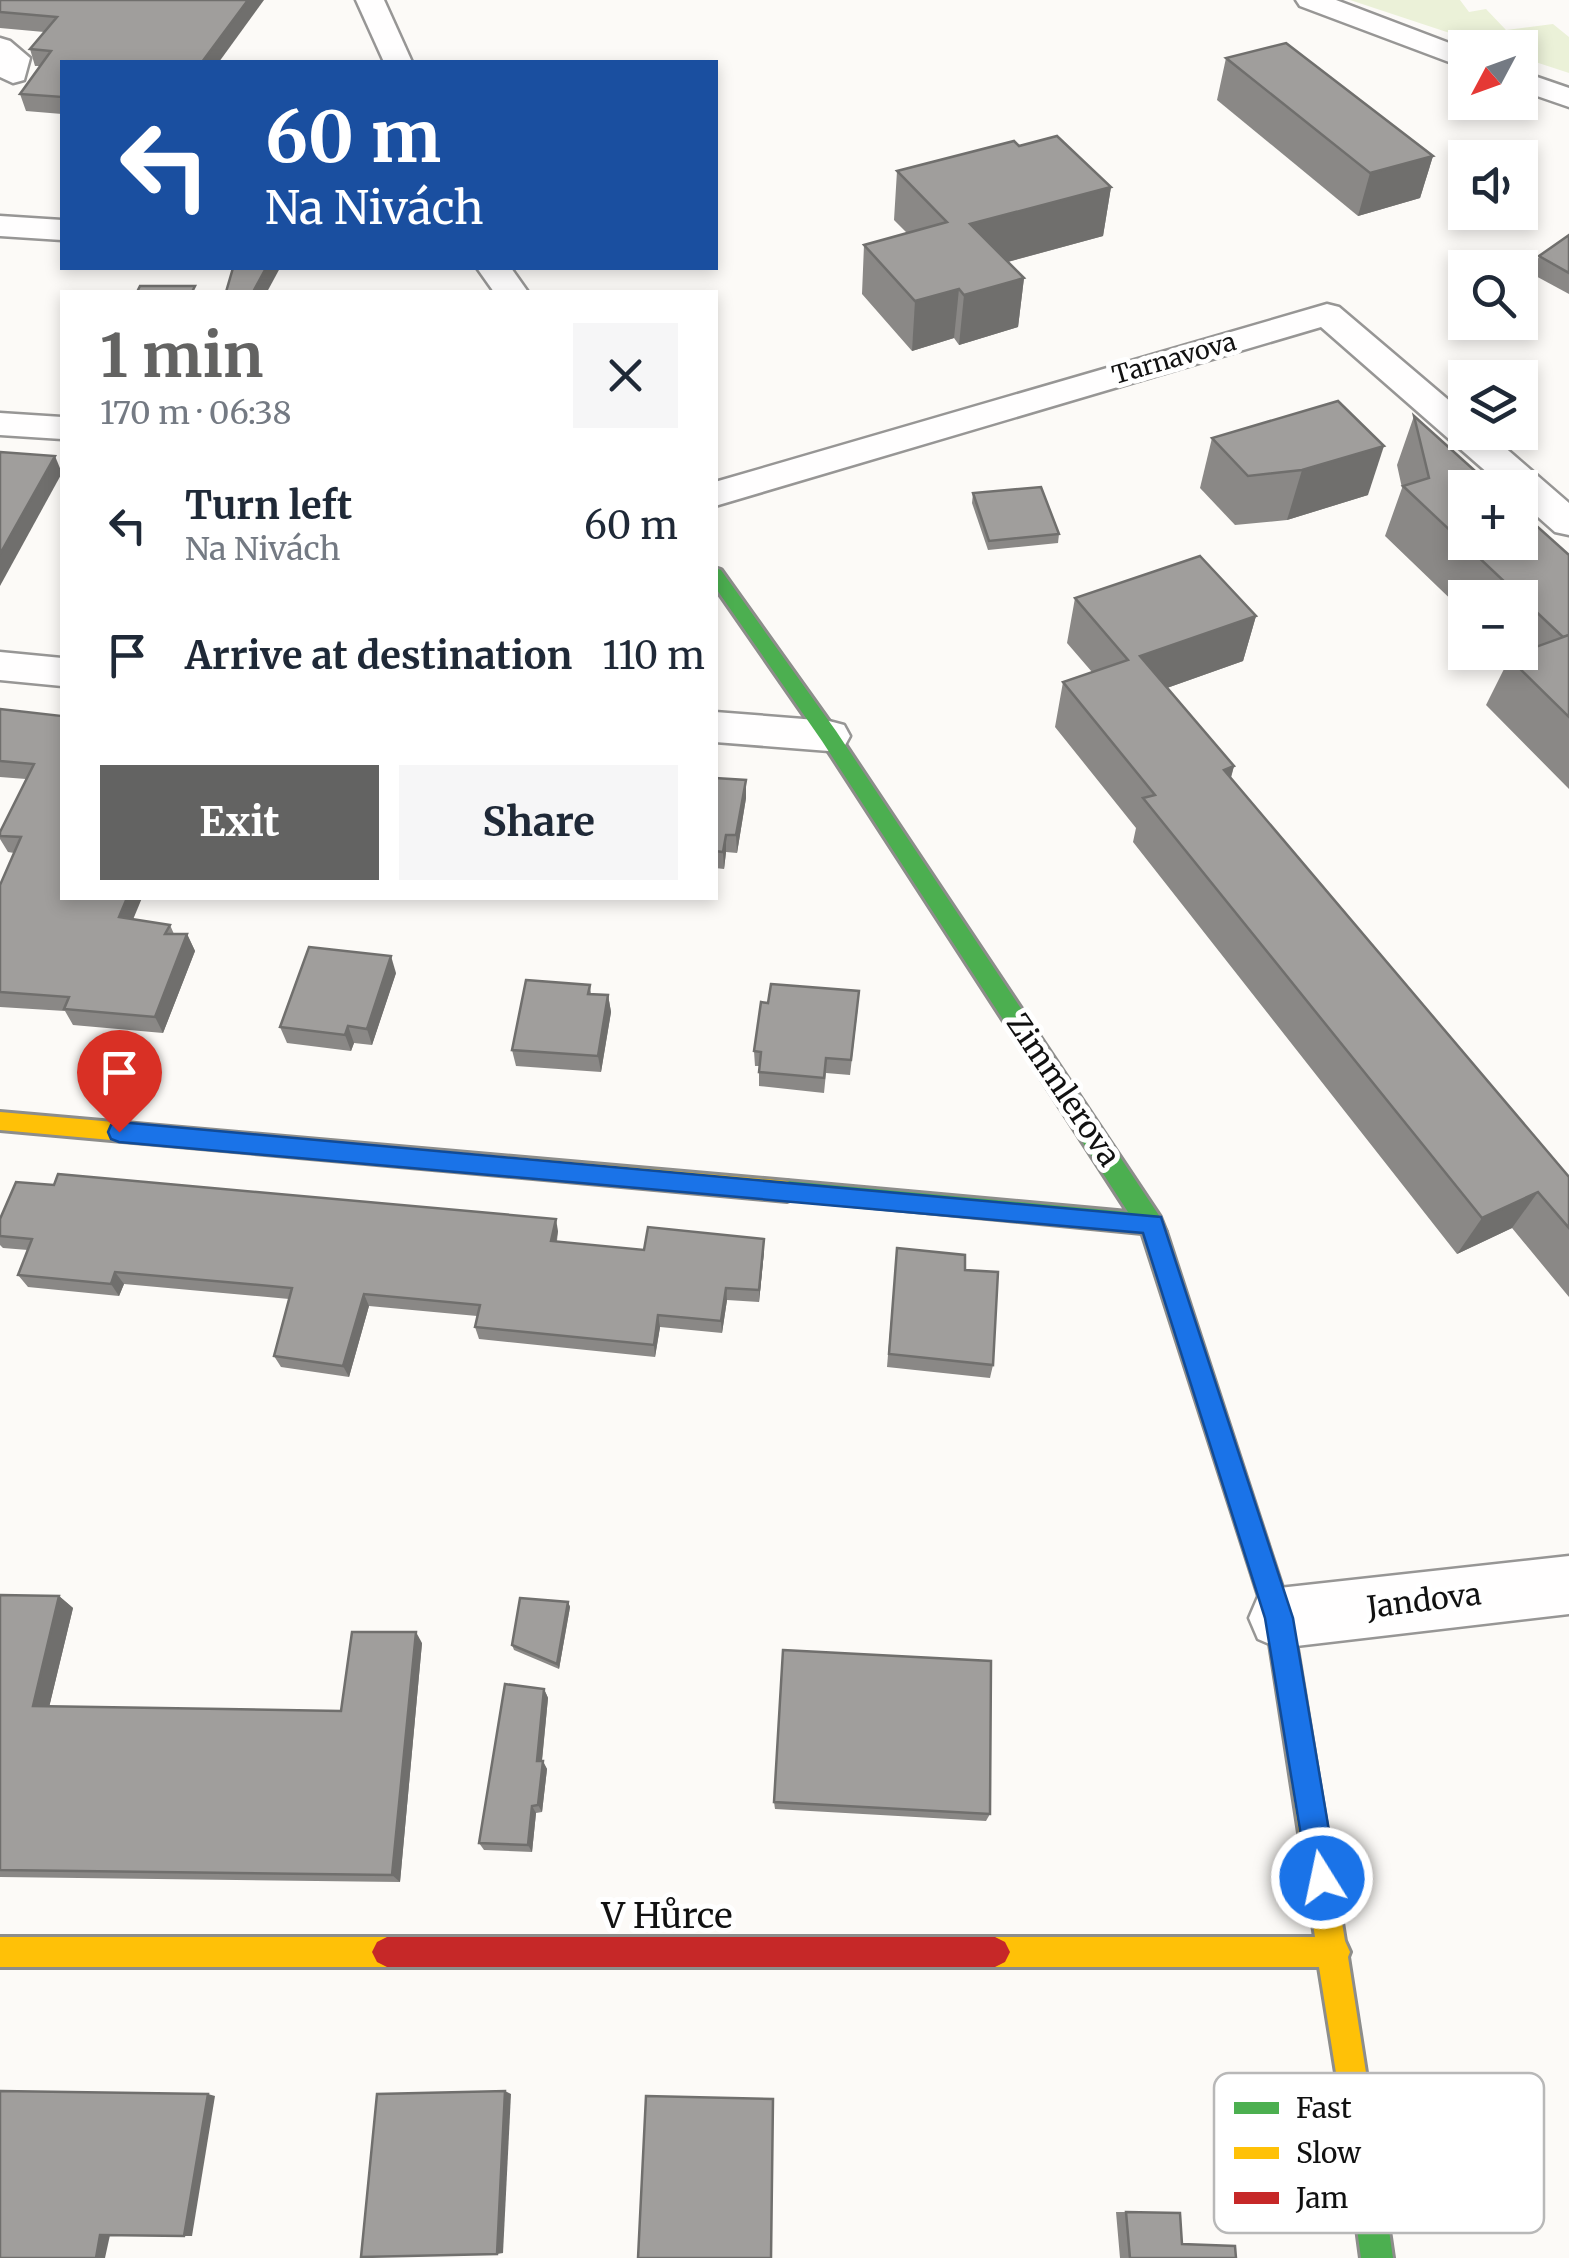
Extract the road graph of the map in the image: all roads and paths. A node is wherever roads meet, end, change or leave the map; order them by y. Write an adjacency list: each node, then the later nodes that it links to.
1 (370, 0): 4 (street)
2 (1310, 0): 3 (street)
3 (1448, 53)
4 (397, 60)
5 (1538, 87): 6 (street)
6 (1569, 98)
7 (0, 226): 8 (street)
8 (60, 230)
9 (0, 424): 10 (street)
10 (60, 428)
11 (718, 493): 12 (street, Tarnavova)
12 (1569, 523)
13 (718, 578): 17 (street, Zimmlerova)
14 (0, 666): 15 (street)
15 (60, 672)
16 (718, 727): 17 (street)
17 (830, 736): 19 (street, Zimmlerova)
18 (0, 1121): 19 (street)
19 (1152, 1224): 21 (street, Zimmlerova)
20 (1569, 1584): 21 (street, Jandova)
21 (1279, 1618): 23 (street, Zimmlerova)
22 (0, 1952): 23 (street, V Hůrce)
23 (1335, 1952): 24 (street, Zimmlerova)
24 (1351, 2073)
25 (1373, 2233): 26 (street, Zimmlerova)
26 (1376, 2258)

